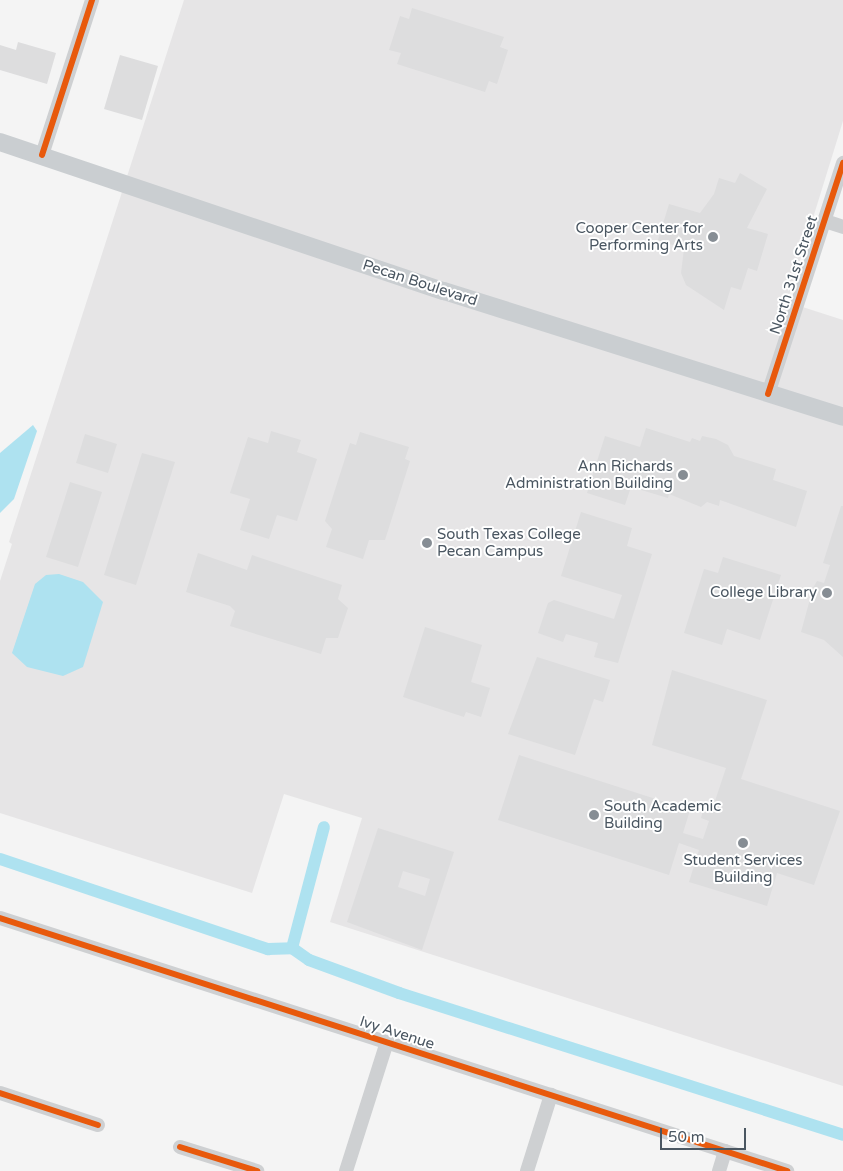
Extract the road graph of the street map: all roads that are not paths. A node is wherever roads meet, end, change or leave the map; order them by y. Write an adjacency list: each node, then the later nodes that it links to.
1 (92, 0): 3 (street)
2 (0, 142): 3 (main road, Pecan Boulevard)
3 (42, 155): 7 (main road, Pecan Boulevard)
4 (843, 163): 5 (street, North 31st Street)
5 (825, 221): 6 (street); 7 (street, North 31st Street)
6 (843, 227)
7 (768, 394): 8 (main road, Pecan Boulevard)
8 (843, 417)
9 (0, 918): 10 (street, Ivy Avenue)
10 (387, 1042): 12 (street, Ivy Avenue); 17 (street)
11 (0, 1093): 13 (street)
12 (551, 1095): 15 (street, Ivy Avenue); 18 (street)
13 (98, 1125)
14 (180, 1147): 16 (street)
15 (725, 1151): 19 (street); 20 (street, Ivy Avenue)
16 (257, 1171)
17 (346, 1171)
18 (528, 1171)
19 (719, 1171)
20 (787, 1171)

